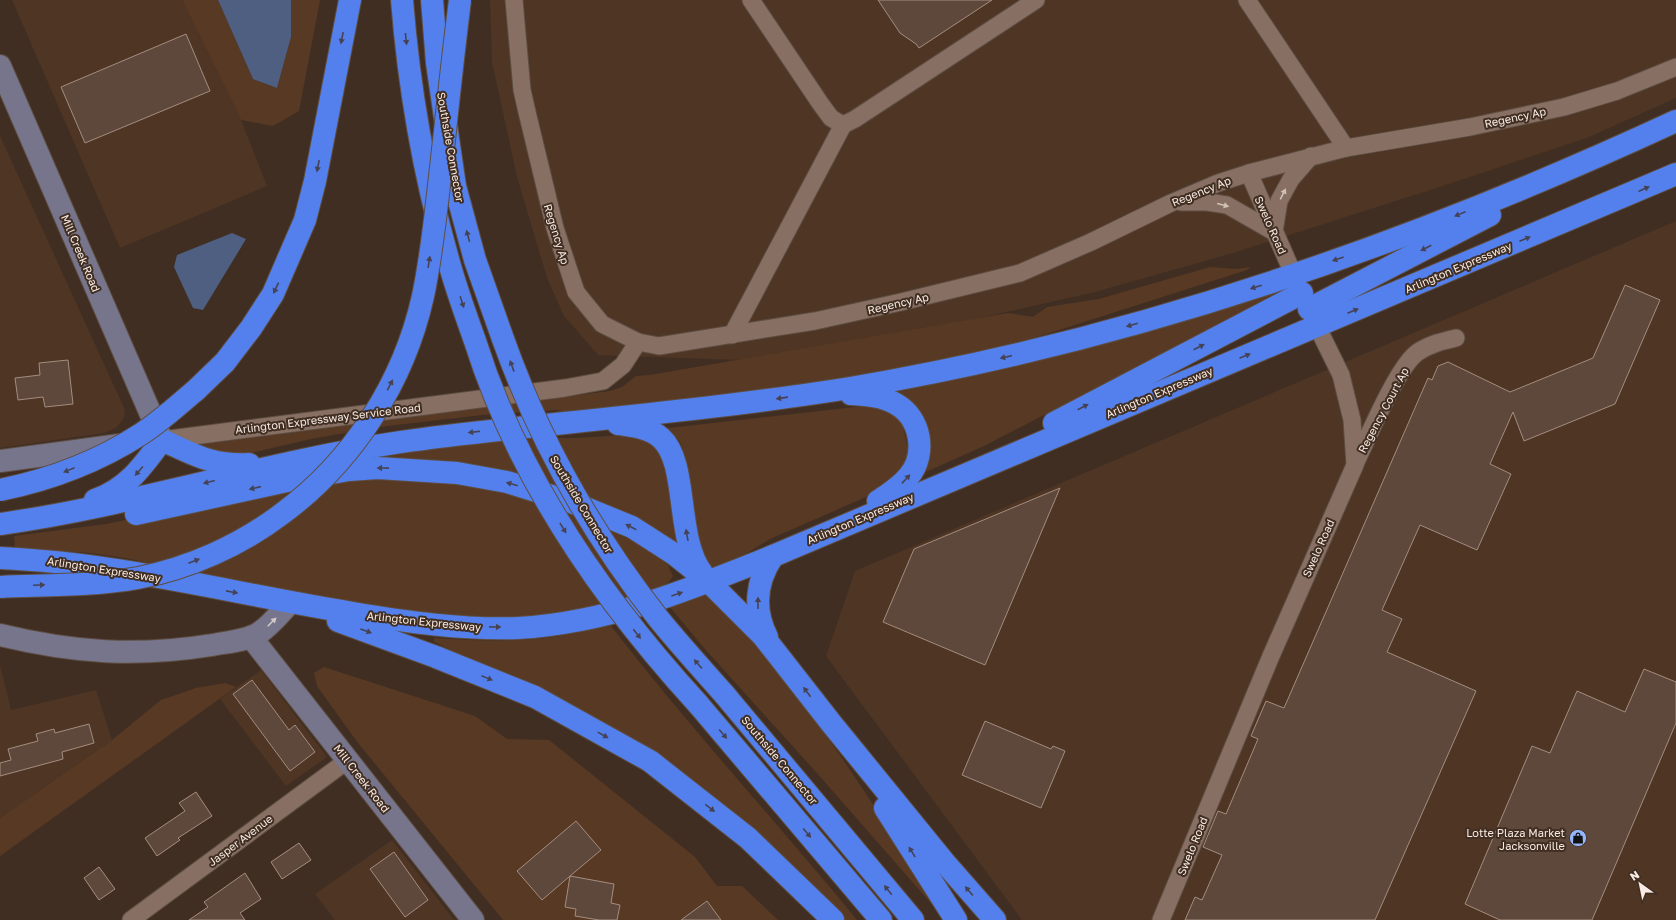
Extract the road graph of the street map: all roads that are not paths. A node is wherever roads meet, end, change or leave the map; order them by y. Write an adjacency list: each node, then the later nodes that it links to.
1 (350, 0): 31 (highway, one-way to 31, bridge)
2 (402, 0): 49 (highway, one-way to 49, bridge)
3 (432, 0): 50 (highway, Southside Connector, one-way to 3, bridge)
4 (460, 0): 39 (highway, one-way to 4, bridge)
5 (514, 0): 23 (street, Regency Ap)
6 (751, 0): 12 (street)
7 (1036, 0): 12 (street)
8 (1247, 0): 14 (street)
9 (0, 66): 26 (street, Mill Creek Road)
10 (1676, 66): 14 (street, Regency Ap)
11 (1676, 121): 13 (highway, Arlington Expressway)
12 (843, 125): 21 (street)
13 (1635, 140): 20 (highway, one-way to 20); 20 (highway, Arlington Expressway, one-way to 20)
14 (1346, 148): 15 (street, Regency Ap)
15 (1311, 156): 16 (street, Regency Ap); 19 (street, one-way to 15)
16 (1249, 173): 18 (street, Regency Ap); 19 (street, Swelo Road)
17 (1676, 174): 20 (highway, Arlington Expressway, one-way to 17)
18 (1171, 203): 19 (street, one-way to 19); 21 (street, Regency Ap)
19 (1274, 232): 20 (street, Swelo Road)
20 (1305, 301): 24 (highway, Arlington Expressway, one-way to 24); 29 (street, Swelo Road); 30 (highway, one-way to 20); 30 (highway, Arlington Expressway, one-way to 20)
21 (732, 335): 23 (street, Regency Ap)
22 (1456, 338): 29 (street, Regency Court Ap)
23 (638, 342): 26 (street, Arlington Expressway Service Road)
24 (814, 393): 25 (highway, Arlington Expressway, one-way to 25); 35 (highway, one-way to 24)
25 (569, 423): 27 (highway, Arlington Expressway, one-way to 27); 38 (highway, one-way to 25)
26 (162, 440): 27 (highway); 28 (street, Arlington Expressway Service Road); 32 (highway, one-way to 32)
27 (321, 456): 32 (highway, Arlington Expressway, one-way to 32)
28 (0, 461)
29 (1355, 464): 53 (street, Swelo Road)
30 (938, 485): 35 (highway, Arlington Expressway)
31 (0, 490)
32 (33, 519): 33 (highway, Arlington Expressway)
33 (0, 524)
34 (0, 528): 38 (highway, one-way to 34)
35 (815, 538): 36 (highway, Arlington Expressway)
36 (773, 556): 38 (highway, Arlington Expressway); 43 (highway, one-way to 36)
37 (0, 558): 40 (highway, Arlington Expressway, one-way to 40)
38 (709, 582): 40 (highway, Arlington Expressway, one-way to 38); 43 (highway)
39 (0, 587)
40 (290, 603): 42 (street, one-way to 40); 48 (highway, one-way to 48)
41 (0, 635): 42 (street)
42 (251, 637): 45 (street, Mill Creek Road)
43 (776, 651): 44 (highway, one-way to 43)
44 (831, 723): 51 (highway, one-way to 44); 52 (highway, one-way to 44)
45 (348, 760): 46 (street, Jasper Avenue); 47 (street, Mill Creek Road)
46 (131, 920)
47 (472, 920)
48 (833, 920)
49 (880, 920)
50 (913, 920)
51 (956, 920)
52 (995, 920)
53 (1161, 920)

